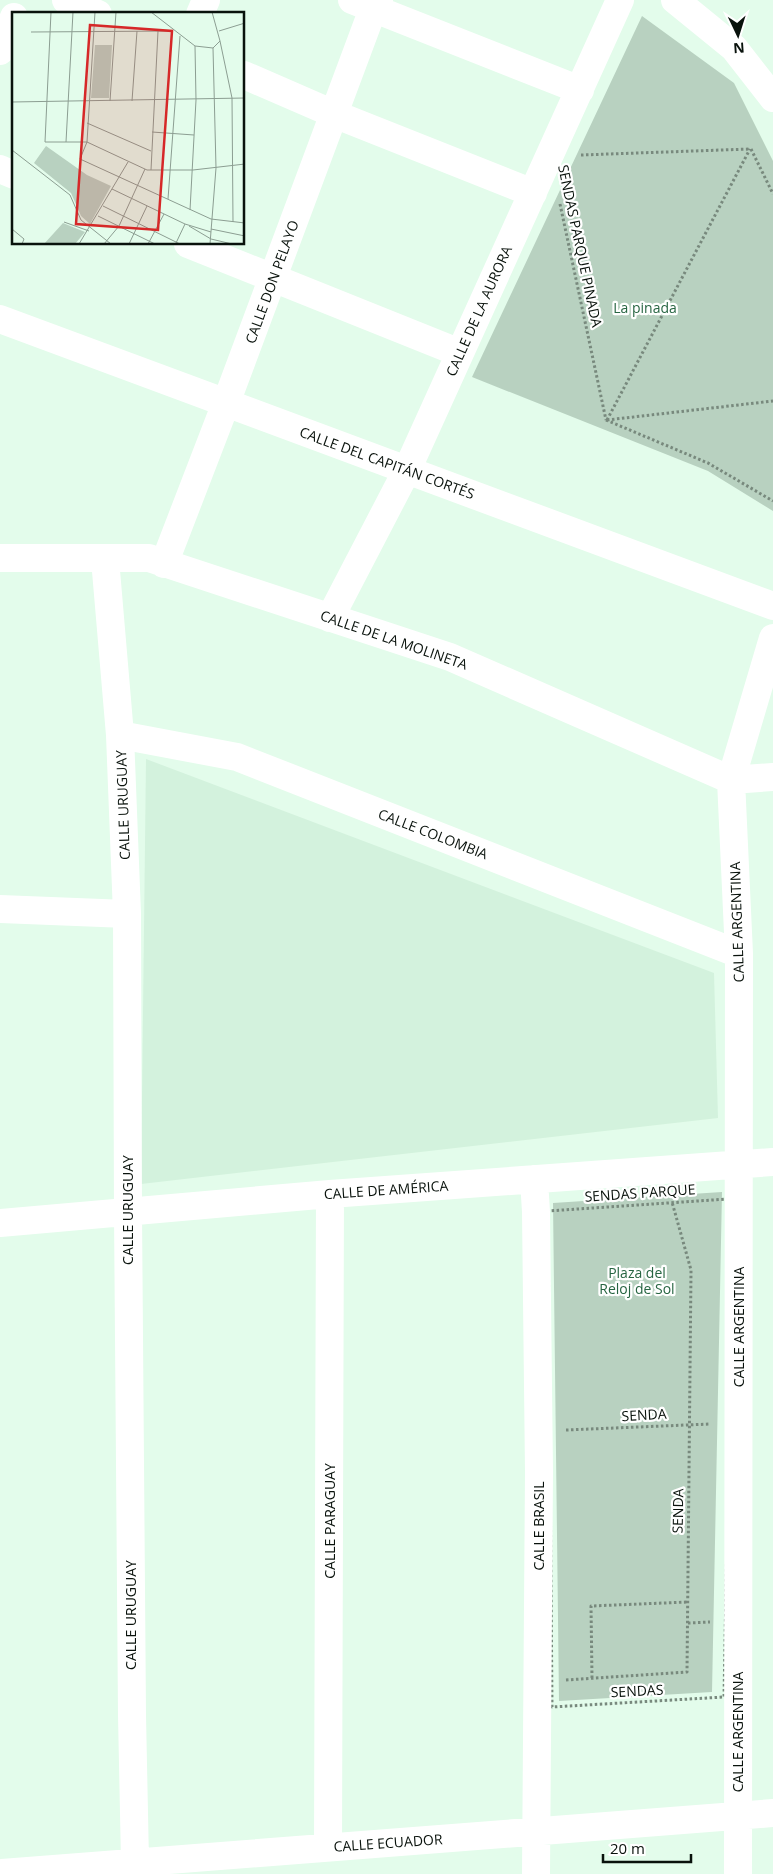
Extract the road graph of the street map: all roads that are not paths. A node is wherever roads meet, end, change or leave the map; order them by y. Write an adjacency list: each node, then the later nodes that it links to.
1 (21, 0): 7 (street)
2 (66, 0): 8 (street)
3 (206, 0): 9 (street)
4 (620, 0): 13 (street, CALLE DE LA AURORA)
5 (675, 0): 14 (street)
6 (368, 3): 13 (street); 15 (street, CALLE DON PELAYO)
7 (16, 12)
8 (93, 12)
9 (201, 12)
10 (12, 22): 11 (street)
11 (0, 51)
12 (245, 75): 15 (street)
13 (580, 90): 18 (street, CALLE DE LA AURORA)
14 (773, 98)
15 (334, 114): 18 (street); 20 (street, CALLE DON PELAYO)
16 (0, 170): 17 (street)
17 (12, 174)
18 (533, 193): 22 (street, CALLE DE LA AURORA)
19 (190, 245): 20 (street)
20 (273, 278): 22 (street); 23 (street, CALLE DON PELAYO)
21 (0, 320): 23 (street, CALLE DEL CAPITÁN CORTÉS)
22 (460, 353): 24 (street, CALLE DE LA AURORA)
23 (226, 403): 24 (street, CALLE DEL CAPITÁN CORTÉS); 27 (street, CALLE DON PELAYO)
24 (407, 470): 28 (street, CALLE DEL CAPITÁN CORTÉS); 29 (street, CALLE DE LA AURORA)
25 (0, 558): 26 (street, CALLE DE LA MOLINETA)
26 (105, 559): 27 (street, CALLE DE LA MOLINETA); 31 (street, CALLE URUGUAY)
27 (164, 564): 29 (street, CALLE DE LA MOLINETA)
28 (773, 606)
29 (330, 618): 33 (street, CALLE DE LA MOLINETA)
30 (773, 638): 33 (street)
31 (120, 735): 35 (street, CALLE URUGUAY); 36 (street, CALLE COLOMBIA)
32 (773, 777): 33 (street, CALLE DE LA MOLINETA)
33 (731, 780): 36 (street, CALLE ARGENTINA)
34 (0, 909): 35 (street)
35 (127, 914): 41 (street, CALLE URUGUAY)
36 (740, 954): 38 (street, CALLE ARGENTINA)
37 (773, 1162): 38 (street, CALLE DE AMÉRICA)
38 (739, 1165): 39 (street, CALLE DE AMÉRICA); 44 (street, CALLE ARGENTINA)
39 (534, 1178): 40 (street, CALLE DE AMÉRICA); 45 (street, CALLE BRASIL)
40 (330, 1194): 41 (street, CALLE DE AMÉRICA); 46 (street, CALLE PARAGUAY)
41 (128, 1212): 42 (street, CALLE DE AMÉRICA); 47 (street, CALLE URUGUAY)
42 (0, 1223)
43 (773, 1813): 44 (street, CALLE ECUADOR)
44 (738, 1816): 45 (street, CALLE ECUADOR); 50 (street, CALLE ARGENTINA)
45 (536, 1832): 46 (street, CALLE ECUADOR); 49 (street, CALLE BRASIL)
46 (328, 1847): 47 (street, CALLE ECUADOR)
47 (135, 1862): 48 (street, CALLE ECUADOR)
48 (2, 1873)
49 (536, 1874)
50 (738, 1874)

